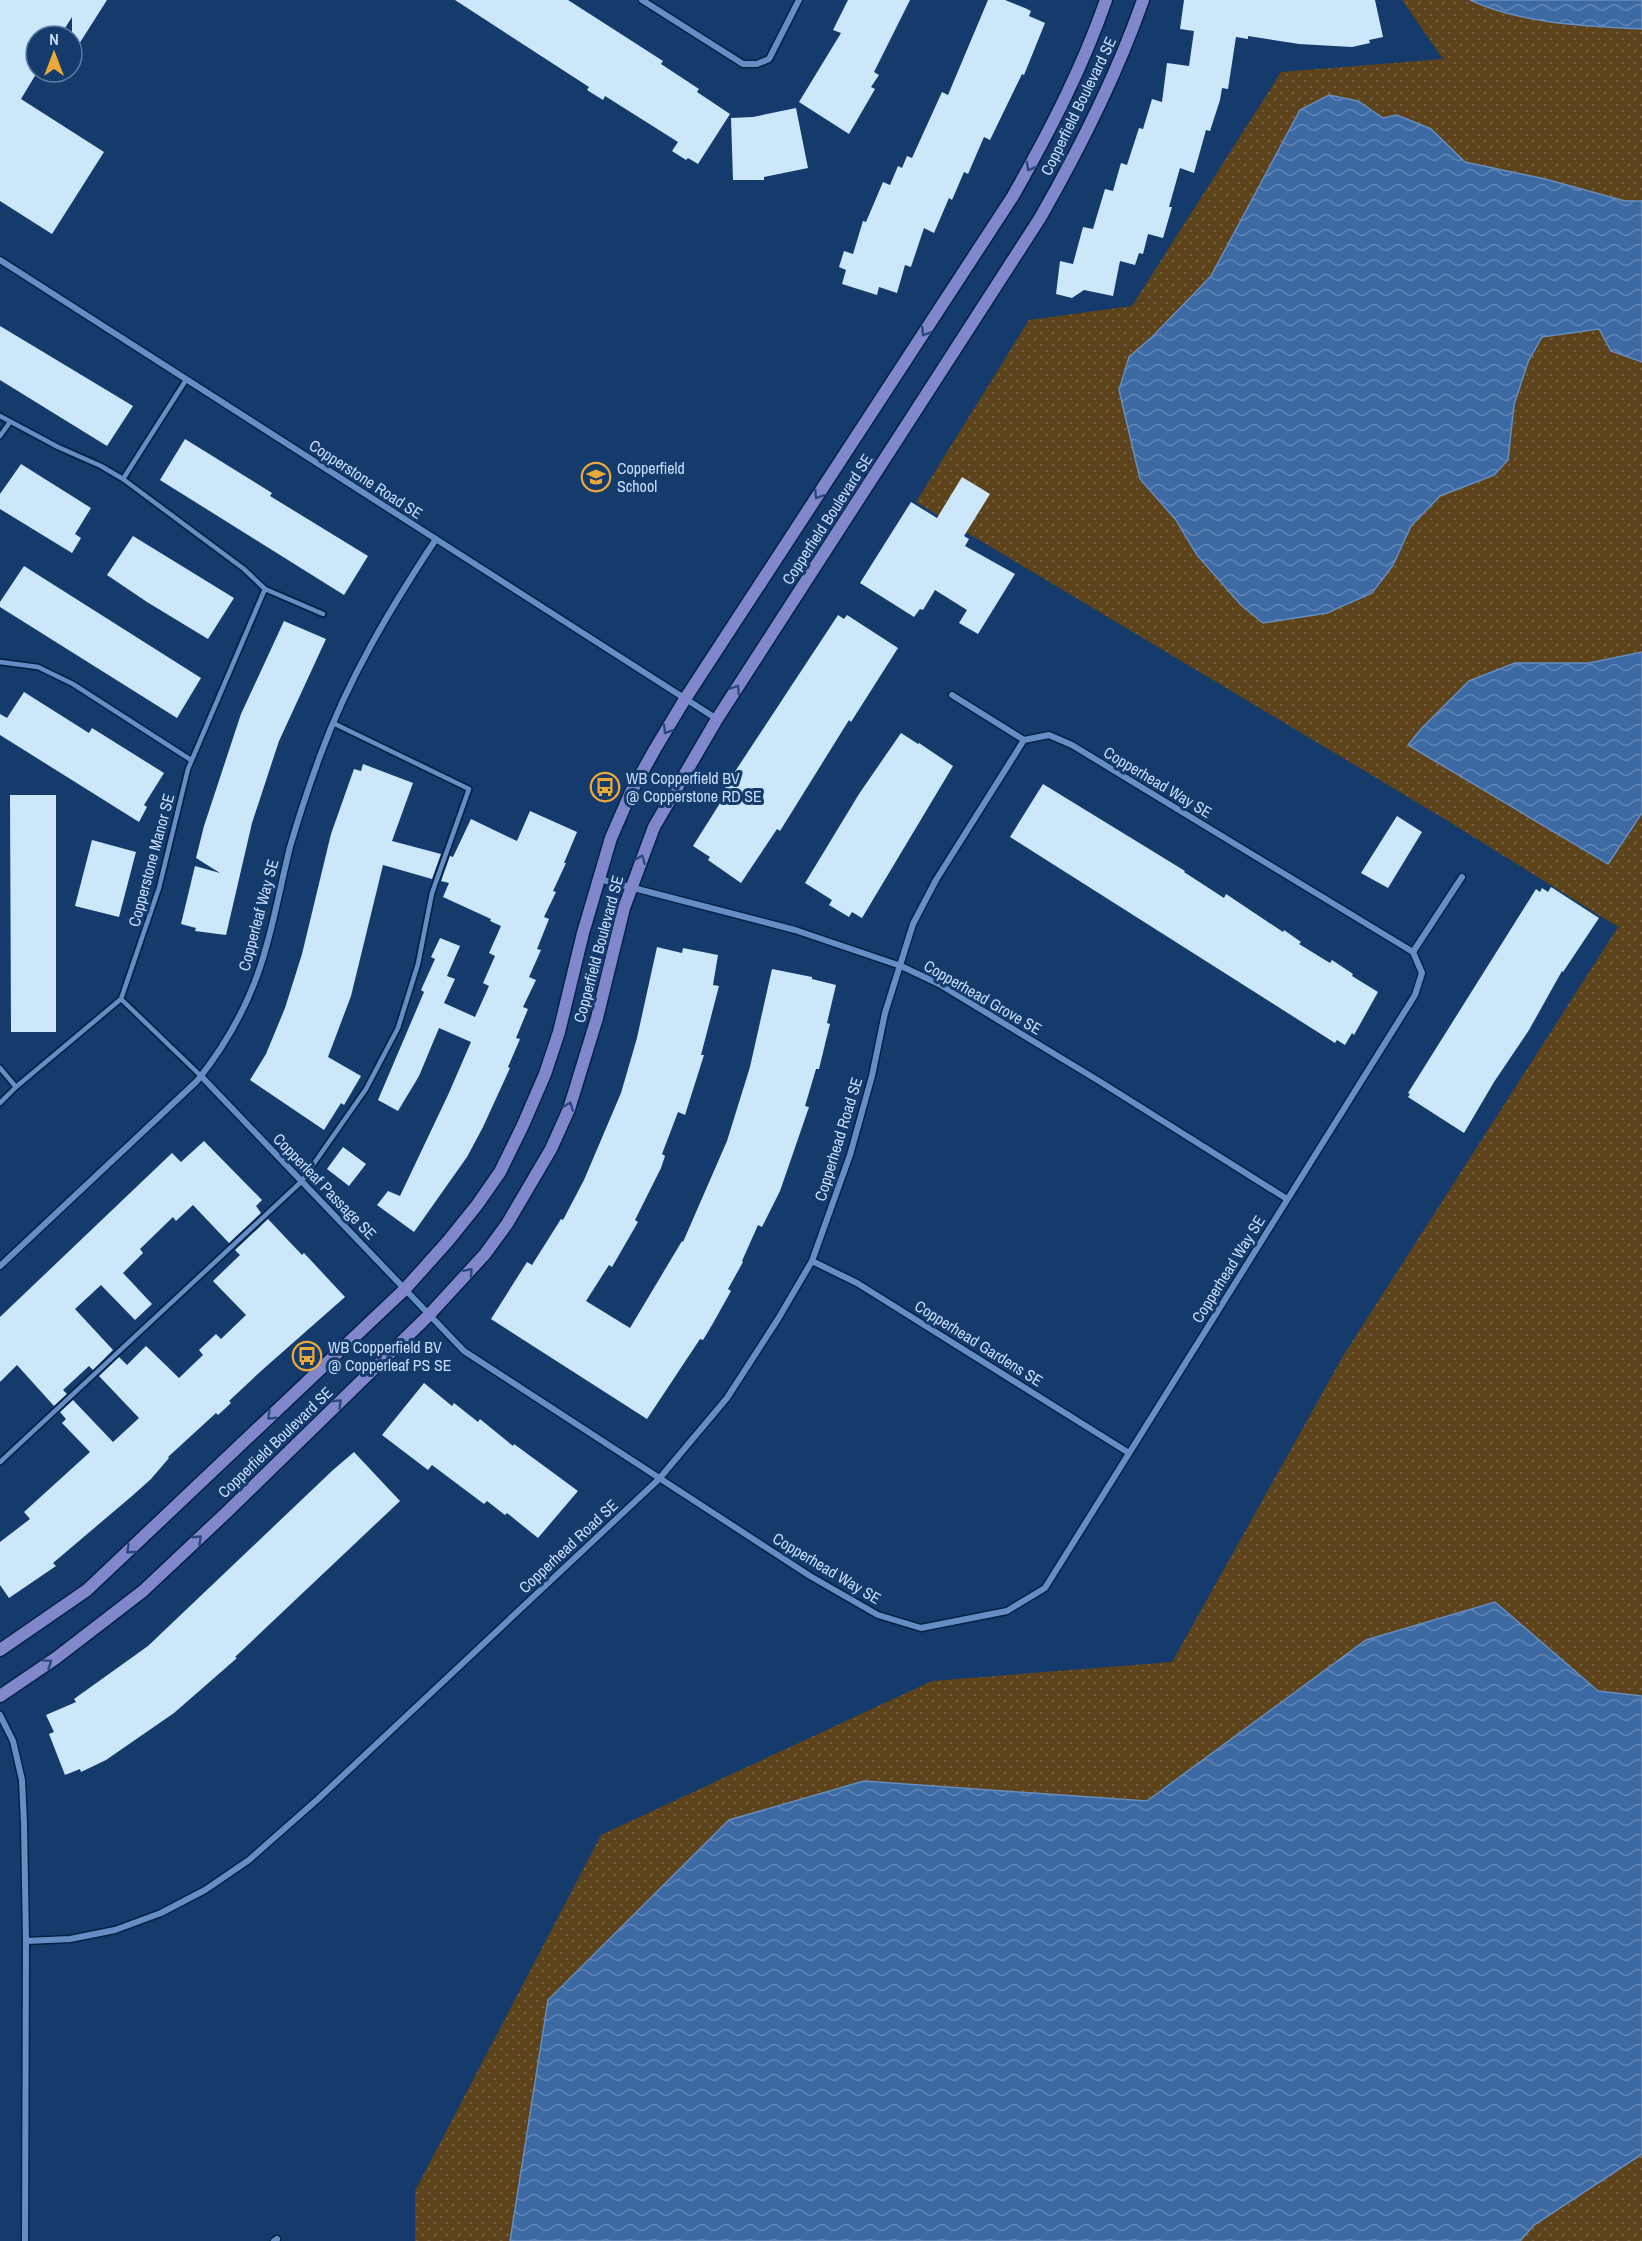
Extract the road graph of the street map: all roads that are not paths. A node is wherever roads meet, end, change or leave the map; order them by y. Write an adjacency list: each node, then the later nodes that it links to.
1 (642, 0): 2 (street)
2 (799, 0)
3 (1106, 0): 16 (street, Copperfield Boulevard SE, one-way to 16)
4 (1143, 0): 17 (street, Copperfield Boulevard SE, one-way to 4)
5 (0, 261): 6 (street, Copperstone Road SE)
6 (186, 380): 10 (lane); 11 (street, Copperstone Road SE)
7 (0, 416): 8 (lane)
8 (9, 422): 9 (lane); 10 (lane)
9 (0, 436)
10 (123, 479): 12 (lane)
11 (436, 539): 16 (street, Copperstone Road SE); 18 (street, Copperleaf Way SE)
12 (265, 589): 13 (lane); 20 (lane, Copperstone Manor SE)
13 (323, 614)
14 (0, 662): 20 (lane)
15 (952, 695): 19 (street)
16 (685, 699): 17 (street, Copperstone Road SE); 22 (street, Copperfield Boulevard SE, one-way to 22)
17 (717, 719): 23 (street, Copperfield Boulevard SE, one-way to 17)
18 (333, 723): 28 (street, Copperleaf Way SE); 31 (lane)
19 (1024, 740): 24 (street, Copperhead Way SE); 25 (street)
20 (192, 760): 26 (lane, Copperstone Manor SE)
21 (1462, 877): 24 (street)
22 (598, 879): 23 (street, Copperhead Grove SE); 35 (street, Copperfield Boulevard SE)
23 (630, 888): 25 (street, Copperhead Grove SE); 36 (street, Copperfield Boulevard SE, one-way to 23)
24 (1413, 952): 32 (street, Copperhead Way SE)
25 (901, 966): 32 (street, Copperhead Grove SE); 33 (street, Copperhead Road SE)
26 (121, 999): 28 (lane); 29 (lane)
27 (0, 1068): 29 (lane)
28 (201, 1076): 31 (street, Copperleaf Passage SE); 34 (street, Copperleaf Way SE)
29 (16, 1087): 30 (lane)
30 (0, 1103)
31 (301, 1182): 35 (street, Copperleaf Passage SE); 38 (lane)
32 (1287, 1199): 37 (street, Copperhead Way SE)
33 (812, 1261): 37 (street, Copperhead Gardens SE); 39 (street, Copperhead Road SE)
34 (0, 1266)
35 (405, 1289): 36 (street, Copperleaf Passage SE); 40 (street, Copperfield Boulevard SE, one-way to 40)
36 (429, 1315): 39 (street, Copperhead Way SE); 41 (street, Copperfield Boulevard SE, one-way to 36)
37 (1129, 1453): 39 (street, Copperhead Way SE)
38 (0, 1462)
39 (659, 1479): 43 (street, Copperhead Road SE)
40 (0, 1650)
41 (0, 1696)
42 (0, 1715): 43 (street)
43 (26, 1941): 44 (street)
44 (25, 2241)

